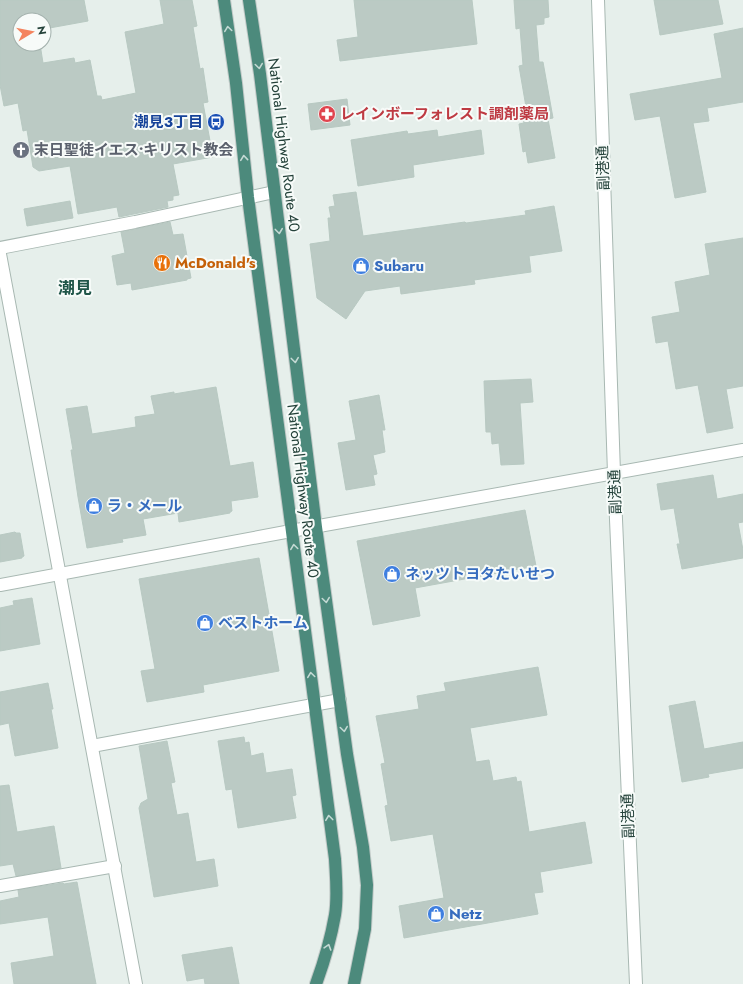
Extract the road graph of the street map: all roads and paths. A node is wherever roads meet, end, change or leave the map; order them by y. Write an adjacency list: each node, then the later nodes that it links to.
1 (224, 0): 5 (highway, National Highway Route 40, one-way to 1)
2 (249, 0): 4 (highway, National Highway Route 40, one-way to 4)
3 (598, 0): 8 (street, 副港通)
4 (274, 192): 5 (street); 9 (highway, National Highway Route 40, one-way to 9)
5 (248, 197): 6 (street); 10 (highway, National Highway Route 40)
6 (0, 255): 11 (street)
7 (743, 450): 8 (street)
8 (614, 473): 9 (street); 21 (street, 副港通)
9 (316, 527): 10 (street); 13 (highway, National Highway Route 40, one-way to 13)
10 (291, 530): 11 (street); 14 (highway, National Highway Route 40, one-way to 10)
11 (60, 574): 12 (street); 15 (street)
12 (0, 585)
13 (340, 700): 14 (street); 20 (highway, National Highway Route 40, one-way to 20)
14 (315, 704): 15 (street); 19 (highway, National Highway Route 40, one-way to 14)
15 (92, 746): 16 (street)
16 (115, 866): 17 (street); 18 (street)
17 (0, 886)
18 (136, 984)
19 (316, 984)
20 (354, 984)
21 (636, 984)

